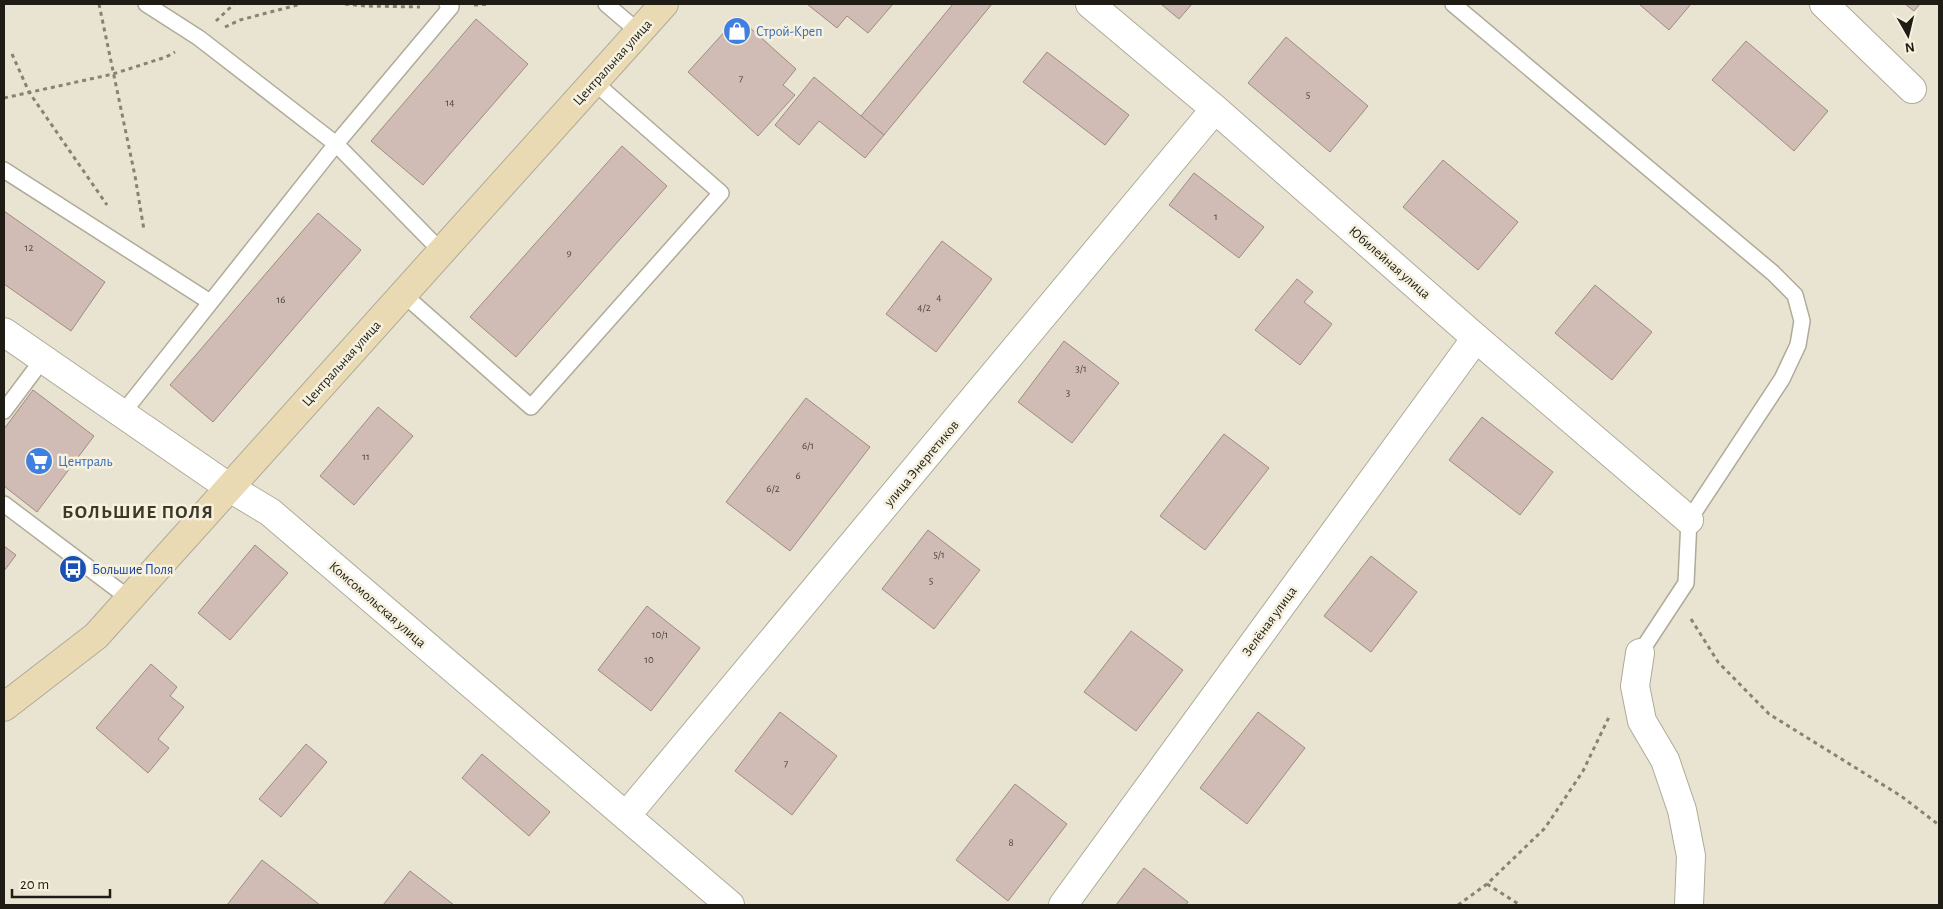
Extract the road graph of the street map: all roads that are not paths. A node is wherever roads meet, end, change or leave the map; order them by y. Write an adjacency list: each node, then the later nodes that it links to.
1 (146, 4): 12 (lane)
2 (447, 4): 12 (lane)
3 (606, 4): 8 (lane)
4 (664, 4): 8 (street, Центральная улица)
5 (1090, 4): 11 (street, Юбилейная улица)
6 (1453, 4): 24 (lane)
7 (1824, 4): 10 (street)
8 (639, 32): 9 (street, Центральная улица)
9 (594, 82): 14 (street, Центральная улица); 15 (lane)
10 (1912, 89)
11 (1215, 109): 18 (street, Юбилейная улица); 28 (street, улица Энергетиков)
12 (336, 144): 14 (lane); 16 (lane)
13 (4, 170): 16 (lane)
14 (442, 252): 15 (street, Центральная улица)
15 (403, 294): 22 (street, Центральная улица)
16 (210, 302): 21 (lane)
17 (4, 332): 19 (street, Комсомольская улица)
18 (1476, 338): 24 (street, Юбилейная улица); 30 (street, Зелёная улица)
19 (43, 359): 20 (lane); 21 (street, Комсомольская улица)
20 (4, 411)
21 (122, 414): 22 (street, Комсомольская улица)
22 (230, 488): 25 (street, Центральная улица); 28 (street, Комсомольская улица)
23 (4, 504): 25 (lane)
24 (1689, 520): 26 (lane)
25 (130, 599): 27 (street, Центральная улица)
26 (1640, 653): 31 (street)
27 (4, 707)
28 (626, 816): 29 (street, Комсомольская улица)
29 (730, 905)
30 (1062, 905)
31 (1689, 905)

